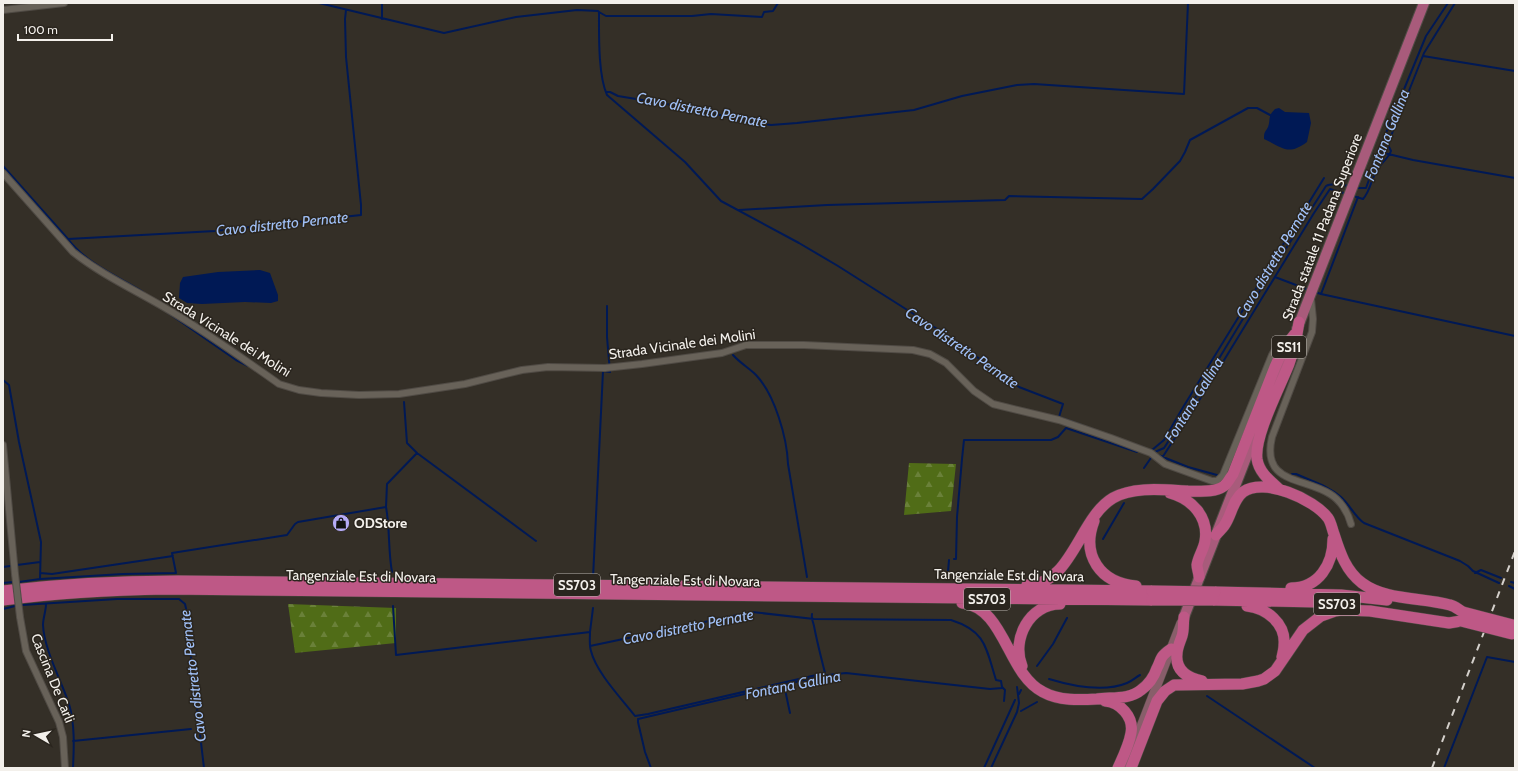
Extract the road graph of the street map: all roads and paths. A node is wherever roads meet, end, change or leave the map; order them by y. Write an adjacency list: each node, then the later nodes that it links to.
1 (64, 3): 3 (street)
2 (1424, 3): 5 (main road, Strada statale 11 Padana Superiore / SS11)
3 (3, 10)
4 (3, 173): 7 (street, Strada Vicinale dei Molini)
5 (1311, 292): 6 (main road, Strada statale 11 Padana Superiore / SS11); 12 (street)
6 (1299, 322): 7 (main road, Strada statale 11 Padana Superiore / SS11); 10 (highway, SS703)
7 (1295, 334): 9 (highway, SS703); 14 (main road, Strada statale 11 Padana Superiore / SS11)
8 (3, 446): 31 (street, Cascina De Carli, bridge)
9 (1160, 490): 11 (highway, SS703); 15 (highway, SS703)
10 (1280, 490): 13 (highway, SS703); 14 (highway, SS703)
11 (1096, 515): 16 (highway, SS703); 18 (highway)
12 (1351, 524)
13 (1334, 534): 19 (highway, SS703); 24 (highway, SS703)
14 (1216, 535): 15 (main road, Strada statale 11 Padana Superiore / SS11)
15 (1199, 577): 23 (main road, Strada statale 11 Padana Superiore / SS11)
16 (887, 588): 17 (highway, Tangenziale Est di Novara / SS703); 18 (highway, Tangenziale Est di Novara / SS703)
17 (3, 591)
18 (1152, 596): 19 (highway, bridge); 22 (highway, Tangenziale Est di Novara / SS703)
19 (1214, 596): 24 (highway, SS703); 27 (highway)
20 (821, 597): 21 (highway, Tangenziale Est di Novara / SS703); 22 (highway, Tangenziale Est di Novara / SS703); 28 (highway, SS703)
21 (3, 600)
22 (1134, 600): 28 (highway, SS703)
23 (1184, 617): 26 (main road); 29 (highway, SS703)
24 (1462, 617): 25 (highway, SS703, bridge); 27 (highway, SS703)
25 (1514, 630)
26 (1171, 649): 30 (highway, SS703); 33 (main road)
27 (1280, 664): 29 (highway, SS703)
28 (1027, 679): 30 (highway, SS703)
29 (1214, 683): 34 (highway, SS703)
30 (1090, 699): 32 (highway, SS703)
31 (65, 768)
32 (1118, 768)
33 (1124, 768)
34 (1131, 768)

